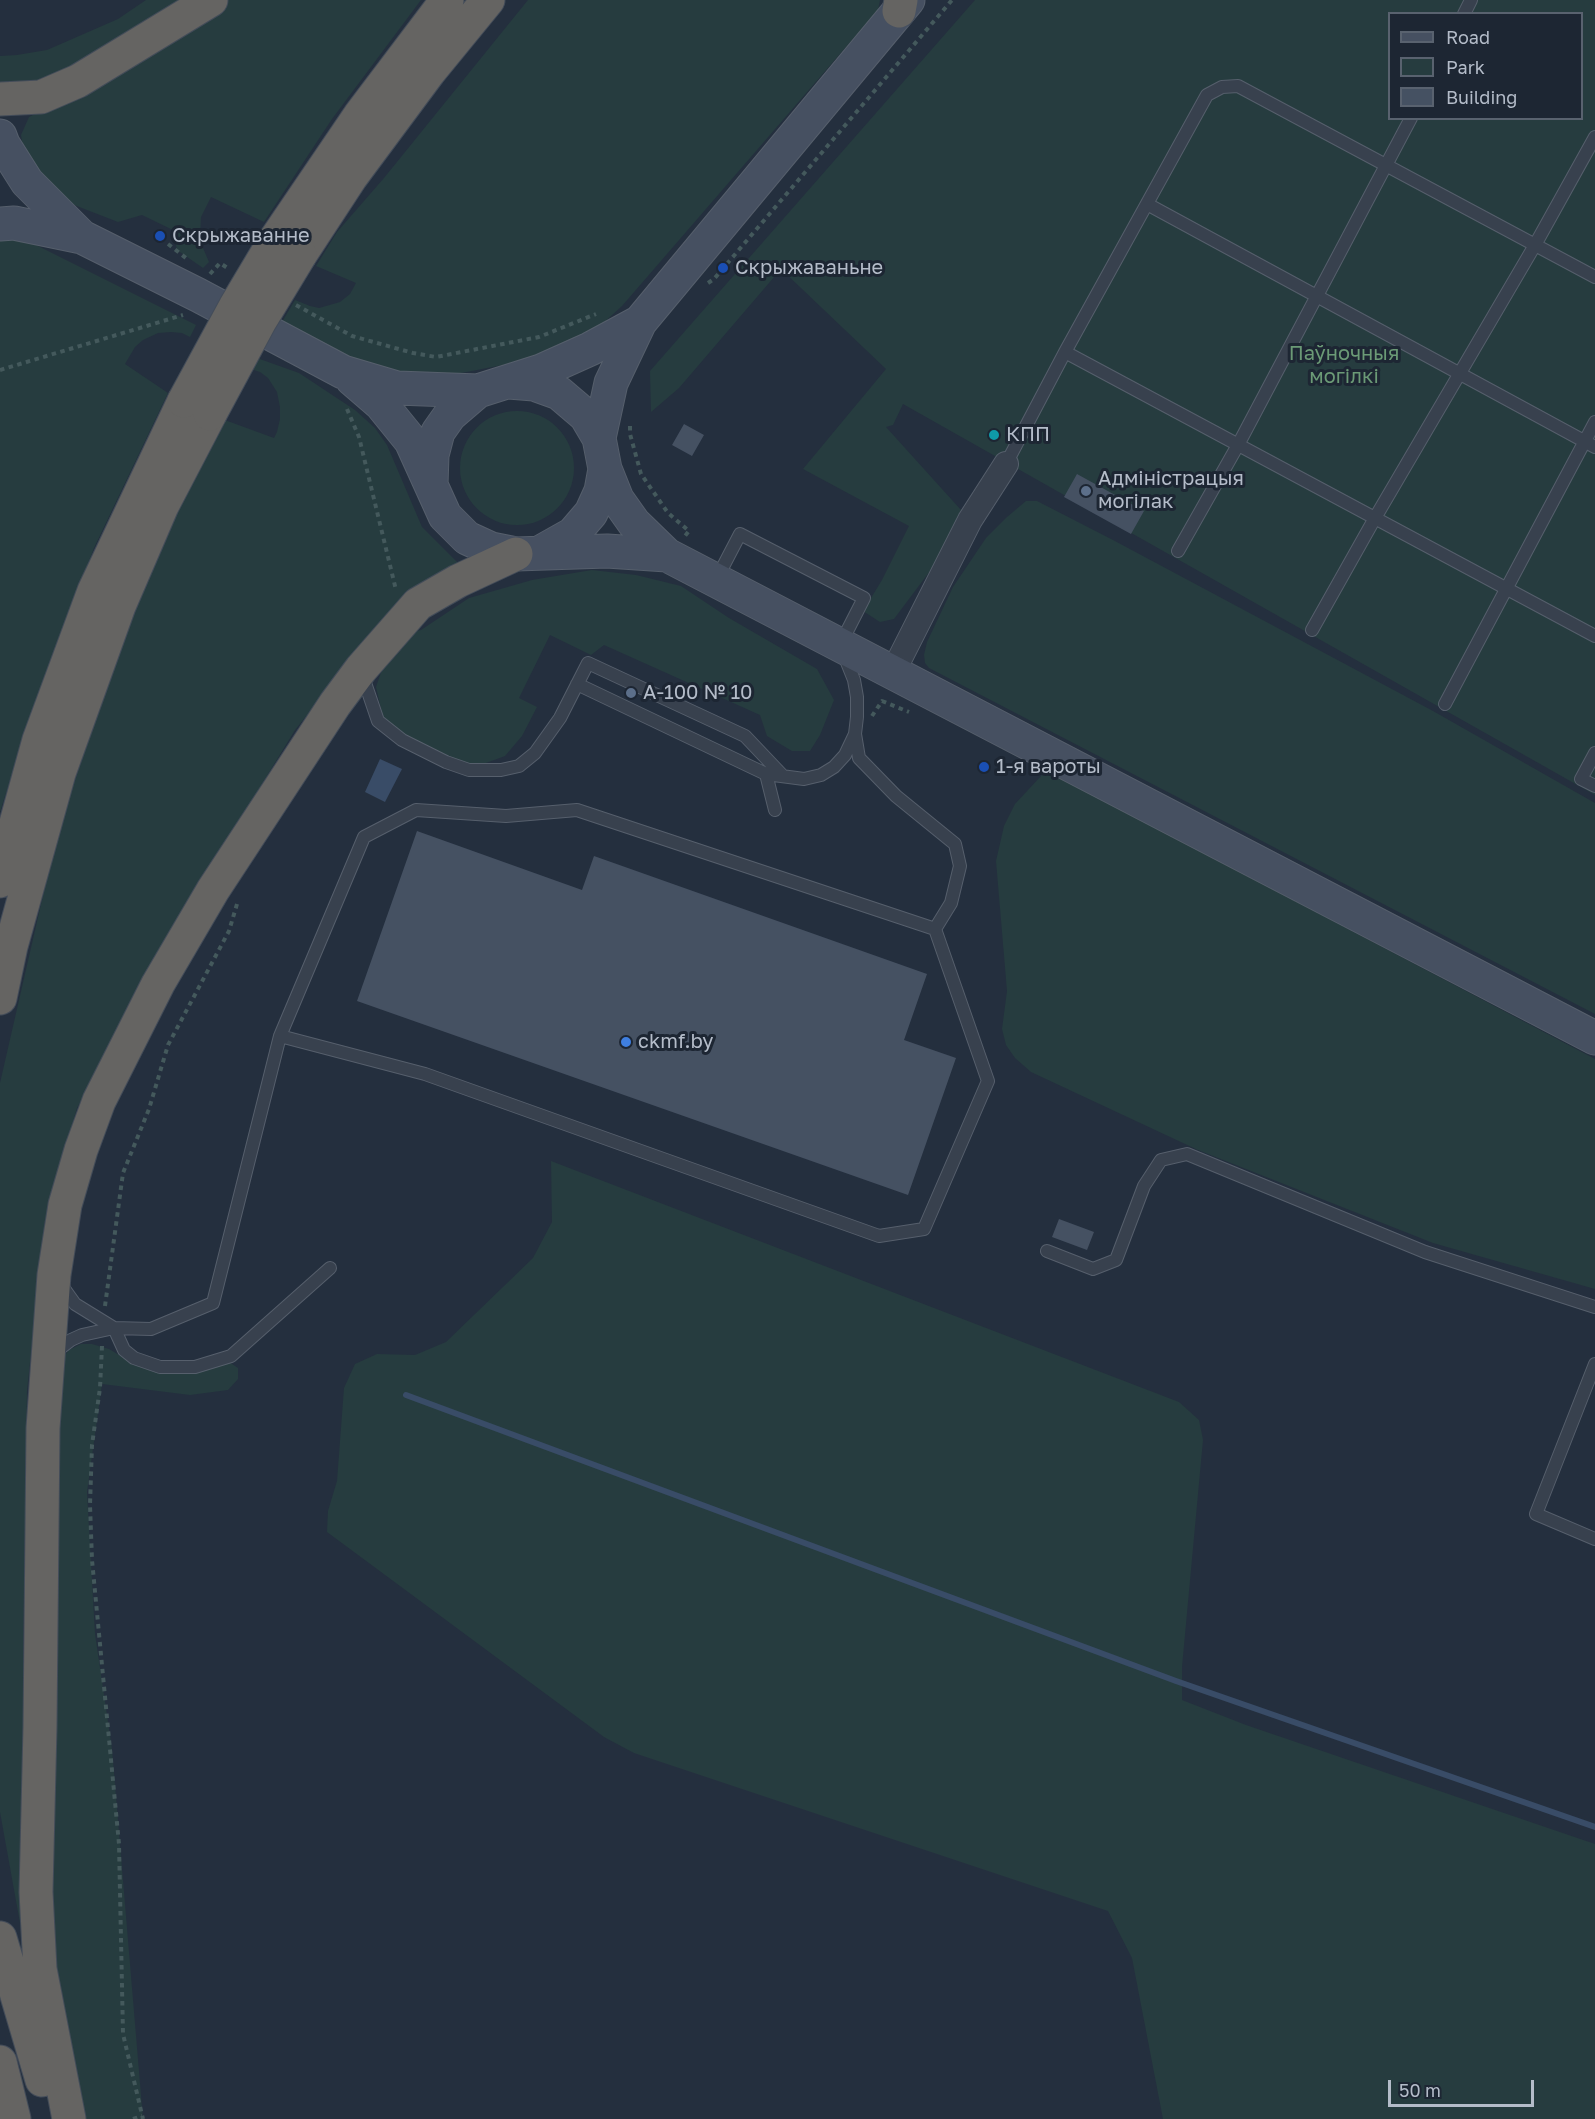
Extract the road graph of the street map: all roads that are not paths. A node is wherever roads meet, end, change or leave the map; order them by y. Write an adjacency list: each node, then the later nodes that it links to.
1 (211, 0): 5 (highway)
2 (447, 0): 15 (highway)
3 (488, 0): 15 (highway)
4 (903, 4): 18 (main road)
5 (0, 99)
6 (1410, 120): 9 (lane)
7 (1595, 136): 14 (lane)
8 (1, 140): 10 (main road); 13 (main road)
9 (1387, 166): 11 (lane); 14 (lane); 17 (lane)
10 (0, 177)
11 (1146, 204): 17 (lane); 19 (lane)
12 (0, 224): 13 (main road)
13 (82, 237): 20 (main road)
14 (1535, 245): 16 (lane); 21 (lane)
15 (288, 247): 23 (highway, bridge)
16 (1595, 277)
17 (1317, 297): 21 (lane); 25 (lane)
18 (640, 321): 22 (main road); 27 (main road)
19 (1065, 352): 25 (lane); 28 (lane)
20 (339, 371): 22 (main road); 29 (main road)
21 (1459, 373): 26 (lane); 30 (lane)
22 (491, 387): 27 (main road); 29 (main road)
23 (197, 408): 49 (highway); 51 (highway)
24 (1595, 422): 26 (lane)
25 (1238, 445): 30 (lane); 31 (lane)
26 (1590, 445): 35 (lane)
27 (602, 453): 32 (main road); 33 (main road)
28 (1006, 464): 40 (street)
29 (431, 484): 32 (main road)
30 (1375, 518): 35 (lane); 36 (lane)
31 (1178, 551)
32 (529, 553): 33 (main road); 39 (highway)
33 (667, 555): 34 (main road)
34 (716, 581): 38 (main road); 38 (lane)
35 (1507, 589): 37 (lane); 42 (lane)
36 (1312, 630)
37 (1595, 636)
38 (840, 645): 40 (main road); 43 (lane)
39 (361, 669): 41 (lane); 56 (highway)
40 (892, 674): 53 (main road)
41 (577, 684): 45 (lane); 46 (lane)
42 (1445, 704)
43 (855, 734): 46 (lane); 50 (lane)
44 (1595, 753): 47 (lane)
45 (766, 774): 46 (lane); 48 (lane)
46 (782, 775)
47 (1595, 786)
48 (775, 810)
49 (0, 881)
50 (935, 929): 52 (lane); 52 (lane)
51 (0, 998)
52 (280, 1036): 58 (lane)
53 (1595, 1038)
54 (1047, 1251): 57 (lane)
55 (330, 1268): 58 (lane)
56 (54, 1275): 58 (lane); 59 (highway)
57 (1595, 1308)
58 (107, 1326): 59 (lane)
59 (47, 1358): 66 (highway)
60 (1595, 1364): 61 (lane)
61 (1595, 1539)
62 (0, 1938): 65 (highway)
63 (0, 2062): 64 (highway)
64 (14, 2119)
65 (53, 2119)
66 (69, 2119)

